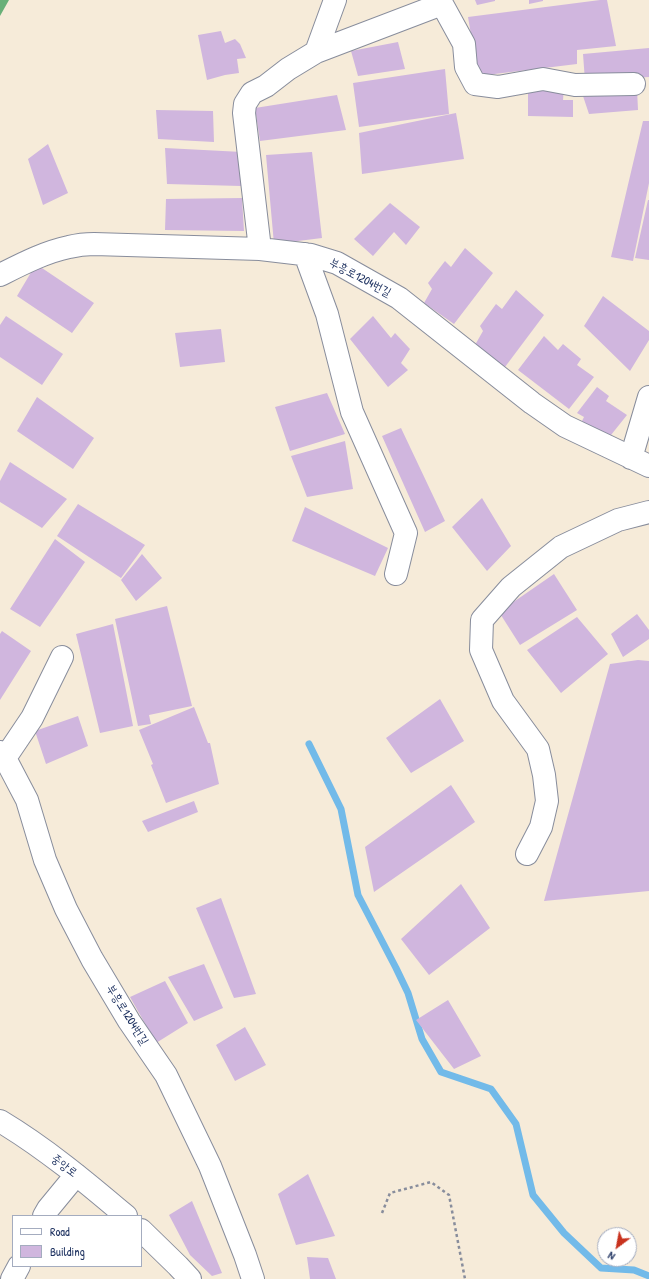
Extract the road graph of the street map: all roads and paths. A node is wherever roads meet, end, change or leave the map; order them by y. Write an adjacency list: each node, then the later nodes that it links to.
1 (335, 0): 2 (street)
2 (316, 52): 3 (street); 4 (street)
3 (634, 84)
4 (260, 249): 5 (street, 부흥로1204번길); 6 (street, 부흥로1204번길)
5 (306, 254): 8 (street, 부흥로1204번길); 10 (street)
6 (0, 275)
7 (649, 397): 8 (street)
8 (640, 462)
9 (649, 512): 13 (street)
10 (396, 574)
11 (62, 657): 12 (street)
12 (3, 755): 23 (street, 부흥로1204번길)
13 (527, 854)
14 (0, 1121): 15 (street, 중앙로)
15 (76, 1175): 17 (street); 18 (street, 중앙로)
16 (382, 1213): 24 (path)
17 (45, 1215)
18 (125, 1215)
19 (142, 1231): 22 (street)
20 (18, 1267): 21 (street)
21 (12, 1279)
22 (190, 1279)
23 (253, 1279)
24 (466, 1279)

